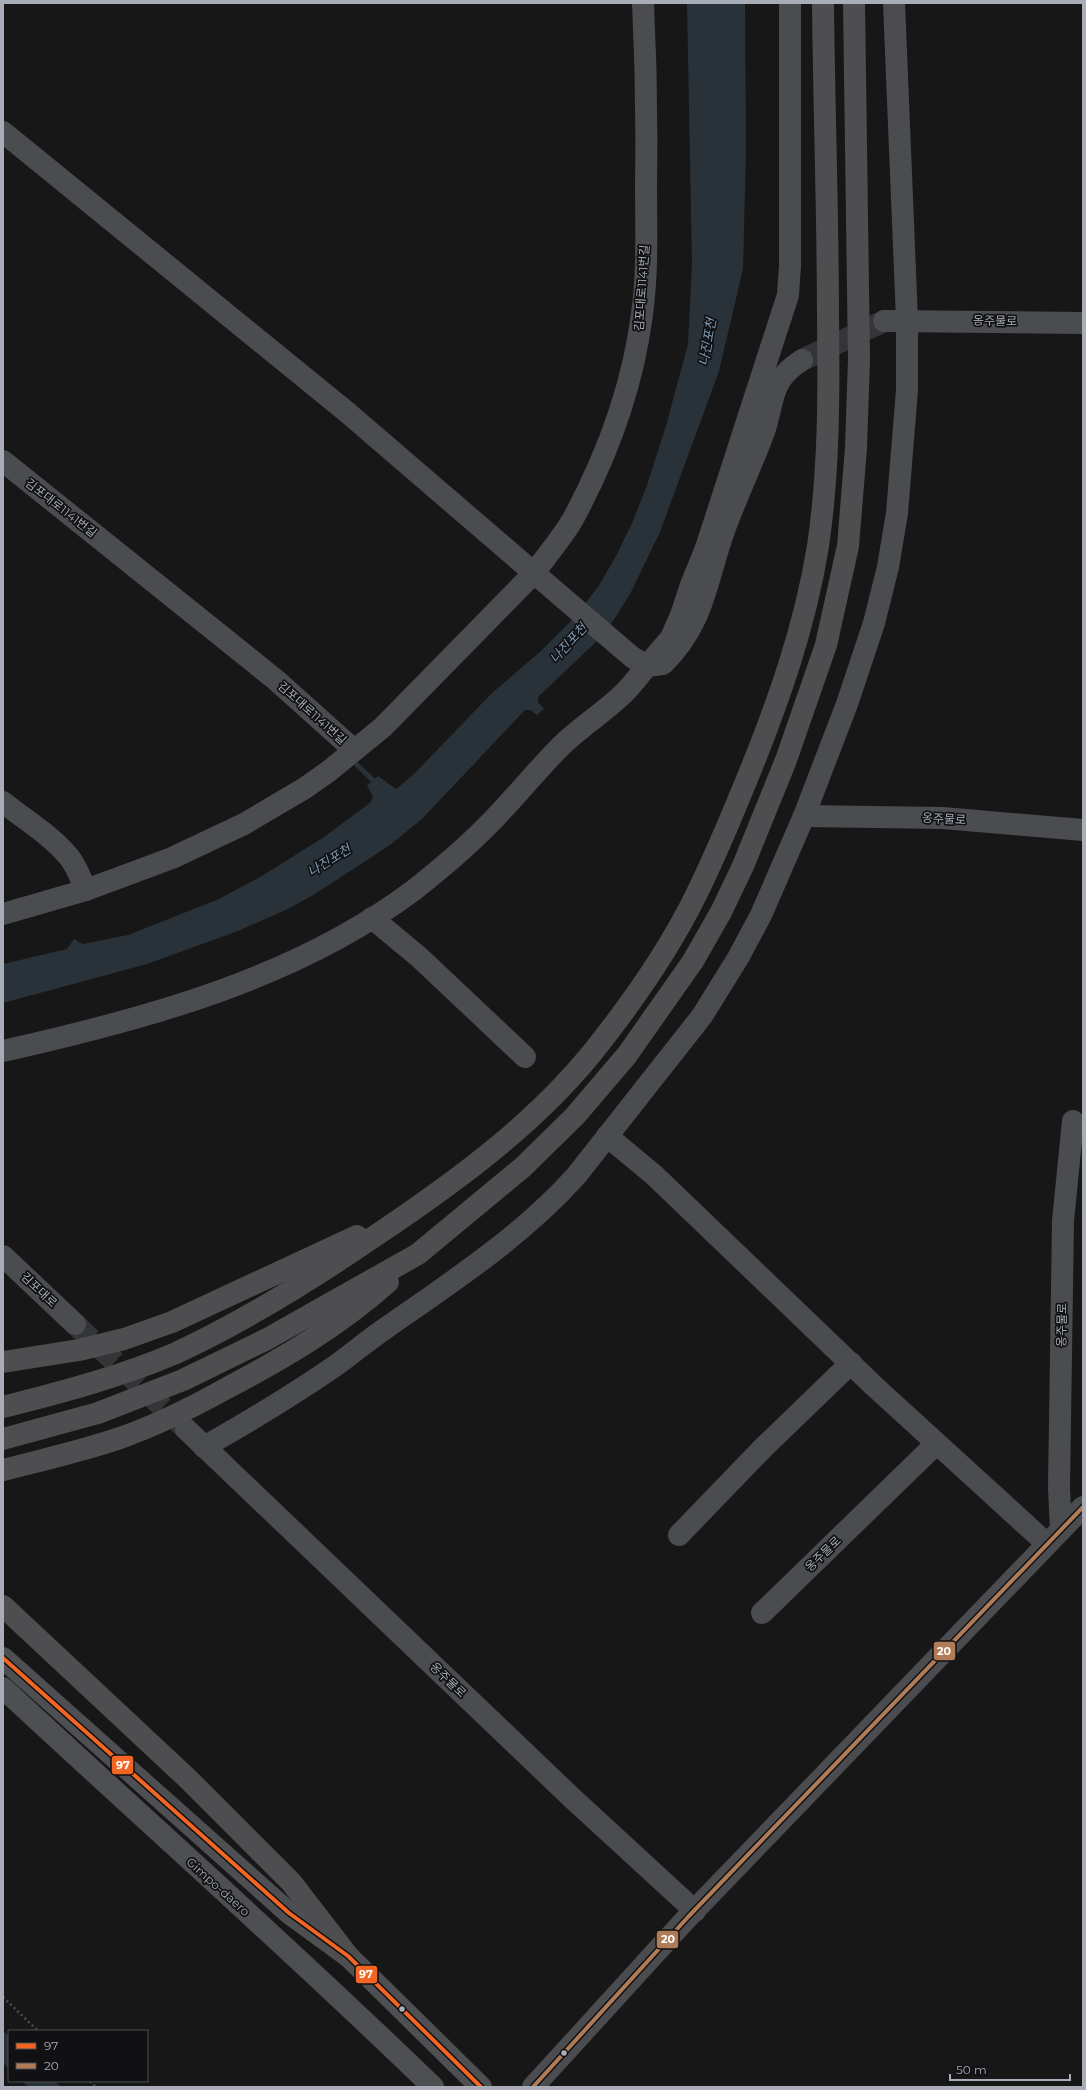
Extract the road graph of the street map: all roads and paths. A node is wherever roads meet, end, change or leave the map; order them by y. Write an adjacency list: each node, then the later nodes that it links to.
1 (643, 3): 12 (street, 김포대로1141번길)
2 (790, 3): 13 (street)
3 (823, 3): 25 (highway)
4 (854, 3): 26 (highway)
5 (894, 3): 7 (street)
6 (3, 132): 12 (street)
7 (907, 320): 8 (street, 옹주물로); 9 (street, 옹주물로); 16 (street)
8 (884, 321)
9 (1083, 323)
10 (802, 360): 13 (street)
11 (3, 461): 14 (street, 김포대로1141번길)
12 (538, 576): 13 (street); 14 (street, 김포대로1141번길)
13 (640, 662): 20 (street)
14 (354, 750): 18 (street, 김포대로1141번길)
15 (3, 802): 18 (street)
16 (804, 816): 17 (street, 옹주물로); 24 (street)
17 (1083, 830)
18 (86, 890): 19 (street, 김포대로1141번길)
19 (3, 914)
20 (372, 918): 21 (street); 22 (street)
21 (3, 1052)
22 (525, 1057)
23 (1073, 1121): 39 (street, 옹주물로)
24 (607, 1136): 30 (street); 35 (street)
25 (418, 1207): 29 (highway); 31 (highway)
26 (418, 1254): 33 (highway); 36 (highway)
27 (3, 1256): 28 (street, 김포대로)
28 (75, 1324)
29 (3, 1362)
30 (851, 1363): 34 (street); 38 (street)
31 (3, 1407)
32 (186, 1429): 35 (street, 옹주물로)
33 (3, 1439)
34 (936, 1444): 39 (street); 41 (street, 옹주물로)
35 (204, 1447): 46 (street, 옹주물로)
36 (3, 1470)
37 (1083, 1507): 39 (street)
38 (679, 1535)
39 (1054, 1537): 46 (street)
40 (3, 1606): 45 (highway)
41 (762, 1613)
42 (3, 1625): 45 (highway)
43 (3, 1658): 47 (main road)
44 (3, 1688): 50 (main road, Gimpo-daero)
45 (291, 1882): 47 (highway)
46 (695, 1911): 52 (street)
47 (348, 1956): 51 (main road)
48 (3, 1997): 49 (path)
49 (37, 2030)
50 (433, 2087)
51 (481, 2087)
52 (533, 2087)

